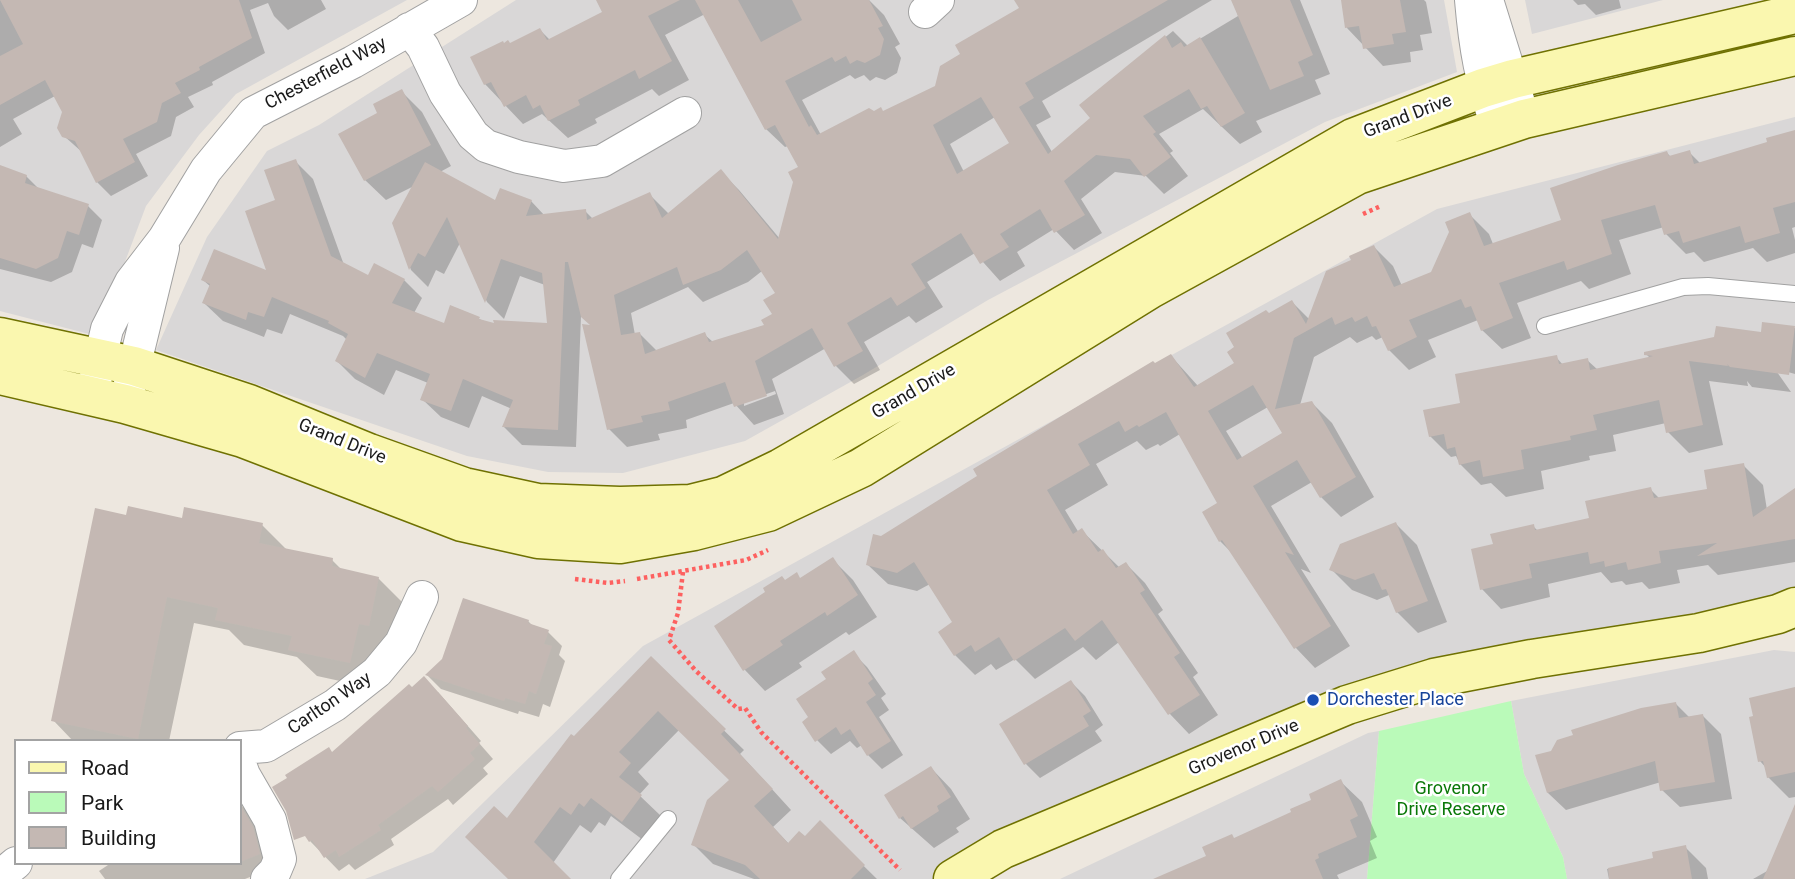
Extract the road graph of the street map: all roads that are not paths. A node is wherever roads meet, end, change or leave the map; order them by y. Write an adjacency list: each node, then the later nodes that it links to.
1 (461, 0): 5 (street, Chesterfield Way)
2 (1471, 0): 7 (street)
3 (1487, 0): 7 (street)
4 (1795, 14): 7 (main road, Grand Drive)
5 (409, 29): 8 (street); 14 (street, Chesterfield Way)
6 (1795, 56): 9 (main road, Grand Drive)
7 (1498, 84): 9 (street); 10 (main road, Grand Drive)
8 (685, 113)
9 (1511, 123): 10 (main road, Grand Drive)
10 (1141, 278): 17 (main road, Grand Drive)
11 (1795, 294): 12 (lane)
12 (1545, 326)
13 (0, 337): 14 (main road, Grand Drive)
14 (117, 362): 16 (street, Chesterfield Way); 17 (main road, Grand Drive)
15 (0, 375): 16 (main road, Grand Drive)
16 (109, 400): 17 (main road, Grand Drive)
17 (692, 518)
18 (422, 597): 20 (street, Carlton Way)
19 (1795, 607): 27 (main road, Grovenor Drive)
20 (242, 748)
21 (242, 770): 25 (street)
22 (668, 819): 26 (lane)
23 (14, 865): 24 (street)
24 (0, 876)
25 (267, 879)
26 (619, 879)
27 (953, 879)

